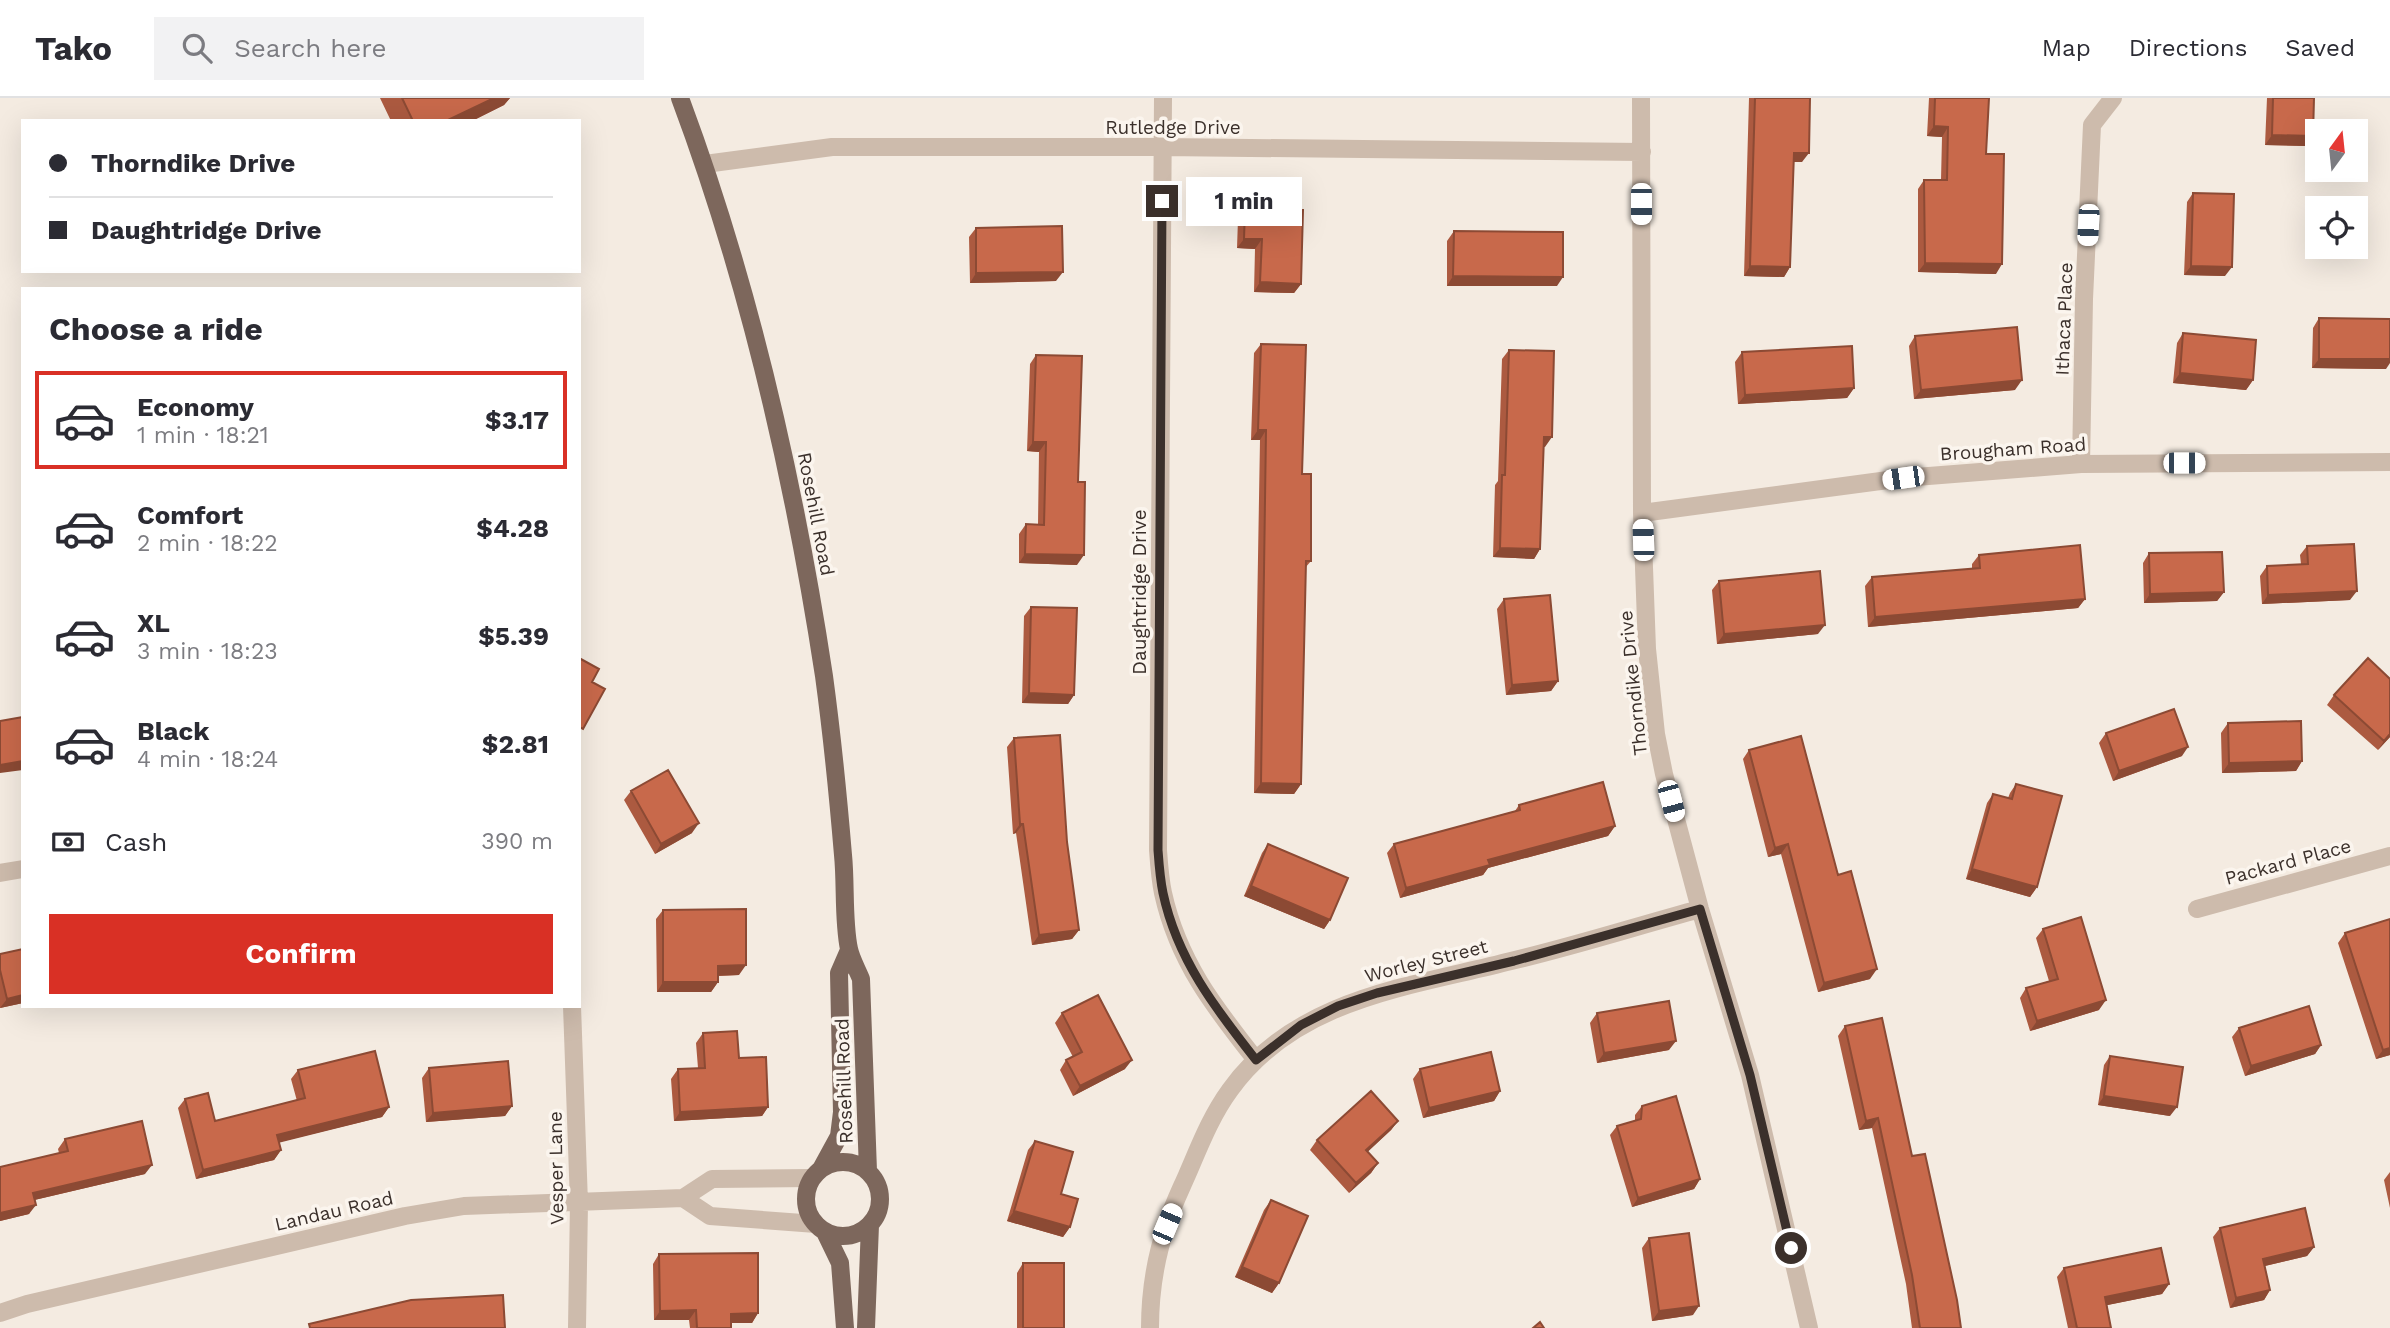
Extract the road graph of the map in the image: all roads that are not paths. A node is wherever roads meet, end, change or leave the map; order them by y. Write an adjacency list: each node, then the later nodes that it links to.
1 (680, 98): 7 (main road, Rosehill Road)
2 (1163, 98): 5 (street, Daughtridge Drive)
3 (1642, 98): 6 (street, Thorndike Drive)
4 (2113, 98): 9 (street, Ithaca Place)
5 (1163, 147): 6 (street, Rutledge Drive); 7 (street, Rutledge Drive); 18 (street, Daughtridge Drive)
6 (1642, 152): 10 (street, Thorndike Drive)
7 (705, 164): 16 (main road, Rosehill Road)
8 (2390, 462): 9 (street, Brougham Road)
9 (2081, 464): 10 (street, Brougham Road)
10 (1642, 513): 14 (street, Thorndike Drive)
11 (2390, 856): 15 (street, Packard Place)
12 (21, 869): 13 (street)
13 (0, 873)
14 (1700, 909): 18 (street, Worley Street); 30 (street, Thorndike Drive)
15 (2197, 909)
16 (849, 950): 19 (main road, Rosehill Road); 20 (main road, Rosehill Road)
17 (572, 1008): 22 (street, Vesper Lane)
18 (1256, 1060): 29 (street, Worley Street)
19 (868, 1171): 20 (main road); 23 (main road)
20 (816, 1173): 21 (street); 24 (main road)
21 (684, 1198): 22 (street, Landau Road); 24 (street)
22 (579, 1203): 25 (street, Landau Road); 26 (street, Vesper Lane)
23 (870, 1225): 24 (main road); 28 (main road)
24 (820, 1228): 27 (main road)
25 (0, 1313)
26 (577, 1328)
27 (845, 1328)
28 (866, 1328)
29 (1150, 1328)
30 (1809, 1328)

